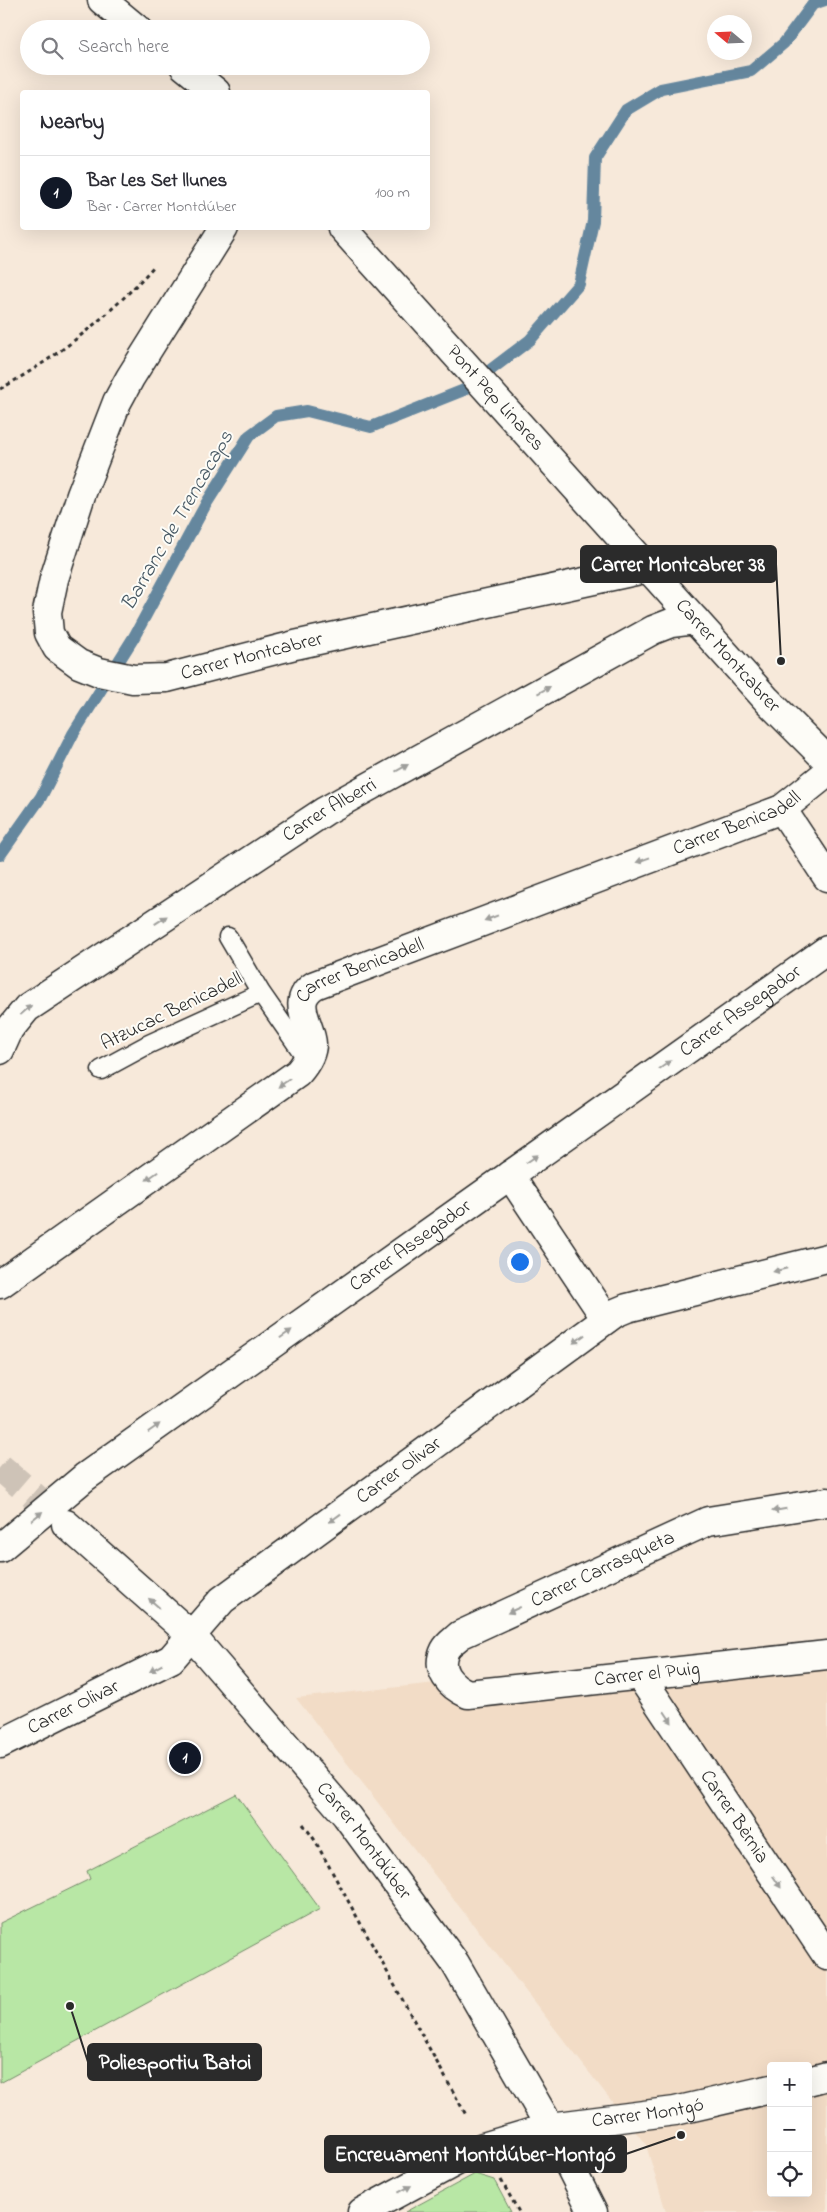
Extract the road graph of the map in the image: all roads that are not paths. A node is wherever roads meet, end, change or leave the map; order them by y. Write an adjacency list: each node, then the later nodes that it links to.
1 (102, 0): 2 (street)
2 (126, 20)
3 (195, 75): 4 (street)
4 (214, 90)
5 (223, 230): 7 (street, Carrer Montcabrer)
6 (344, 230): 7 (street, Pont Pep Linares)
7 (650, 568): 8 (street, Carrer Montcabrer)
8 (696, 620): 9 (street, Carrer Montcabrer); 16 (street, Carrer Alberri, one-way to 8)
9 (827, 760)
10 (827, 773): 11 (street, Carrer Benicadell)
11 (782, 809): 12 (street); 17 (street, Carrer Benicadell, one-way to 17)
12 (827, 877)
13 (228, 937): 15 (lane)
14 (827, 950): 19 (street, Carrer Assegador, one-way to 14)
15 (261, 993): 17 (lane); 18 (lane, Atzucac Benicadell)
16 (0, 1050)
17 (307, 1059): 21 (street, one-way to 21)
18 (101, 1070)
19 (510, 1175): 22 (street); 25 (street, Carrer Assegador, one-way to 19)
20 (827, 1258): 22 (street, Carrer Olivar, one-way to 22)
21 (0, 1284)
22 (606, 1319): 26 (street, Carrer Olivar, one-way to 26)
23 (827, 1502): 29 (street, Carrer Carrasqueta, one-way to 29)
24 (66, 1524): 26 (street, Carrer Montdúber, one-way to 24)
25 (0, 1548)
26 (191, 1635): 30 (street, Carrer Olivar, one-way to 30); 35 (street, Carrer Montdúber)
27 (827, 1655): 28 (street, Carrer el Puig)
28 (641, 1677): 29 (street, Carrer el Puig); 31 (street, Carrer Bèrnia, one-way to 31)
29 (468, 1694)
30 (0, 1744)
31 (827, 1956)
32 (827, 2076): 33 (street)
33 (812, 2080)
34 (767, 2090): 35 (street, Carrer Montgó)
35 (550, 2128): 36 (street, Carrer Montgó, one-way to 35); 37 (street, Carrer Montdúber)
36 (362, 2212)
37 (593, 2212)

